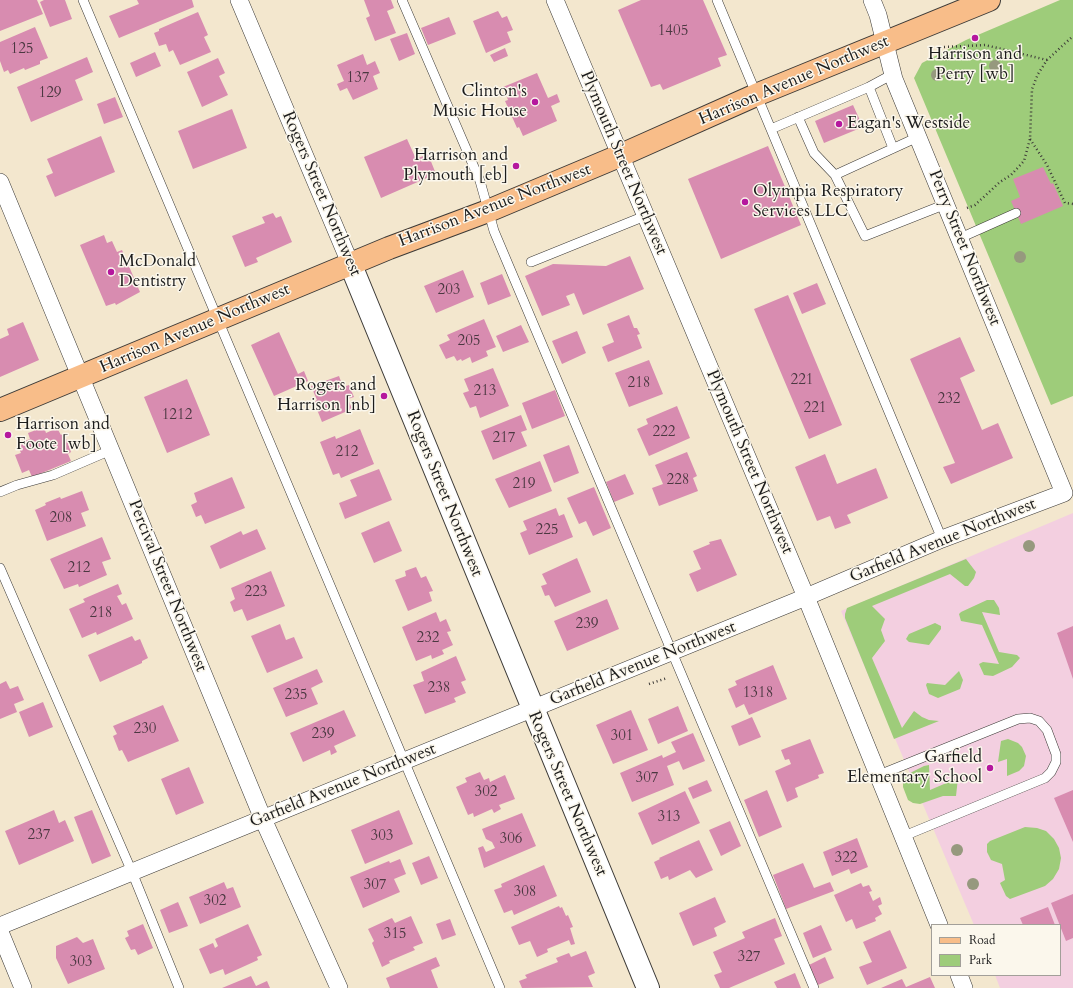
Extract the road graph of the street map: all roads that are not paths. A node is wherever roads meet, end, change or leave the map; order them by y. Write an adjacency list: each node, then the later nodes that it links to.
1 (83, 0): 26 (lane)
2 (240, 0): 25 (street, Rogers Street Northwest)
3 (402, 0): 20 (lane)
4 (555, 0): 16 (street, Plymouth Street Northwest)
5 (717, 0): 11 (lane)
6 (872, 0): 8 (street, Perry Street Northwest)
7 (989, 0): 8 (main road, Harrison Avenue Northwest)
8 (885, 43): 9 (street, Perry Street Northwest); 11 (main road, Harrison Avenue Northwest)
9 (893, 74): 10 (lane); 14 (street, Perry Street Northwest)
10 (868, 87): 12 (lane); 15 (lane)
11 (756, 95): 13 (lane); 16 (main road, Harrison Avenue Northwest)
12 (798, 117): 13 (lane); 17 (lane)
13 (770, 129): 32 (lane)
14 (918, 137): 15 (lane); 19 (street, Perry Street Northwest)
15 (893, 148): 17 (lane)
16 (619, 156): 20 (main road, Harrison Avenue Northwest); 22 (street, Plymouth Street Northwest)
17 (835, 176): 19 (lane)
18 (0, 182): 27 (street, Percival Street Northwest)
19 (946, 204): 23 (street, Perry Street Northwest)
20 (488, 211): 25 (main road, Harrison Avenue Northwest); 35 (lane)
21 (1016, 213): 23 (lane)
22 (645, 216): 24 (lane); 34 (street, Plymouth Street Northwest)
23 (960, 238): 31 (street, Perry Street Northwest)
24 (531, 262)
25 (350, 264): 26 (main road, Harrison Avenue Northwest); 36 (street, Rogers Street Northwest)
26 (218, 320): 27 (main road, Harrison Avenue Northwest); 37 (lane)
27 (81, 376): 28 (main road, Harrison Avenue Northwest); 29 (street, Percival Street Northwest)
28 (0, 410)
29 (111, 450): 30 (lane); 39 (street, Percival Street Northwest)
30 (0, 492)
31 (1064, 493): 32 (street, Garfield Avenue Northwest)
32 (942, 540): 34 (street, Garfield Avenue Northwest)
33 (0, 568): 41 (lane)
34 (806, 597): 35 (street, Garfield Avenue Northwest); 38 (street, Plymouth Street Northwest)
35 (672, 652): 36 (street, Garfield Avenue Northwest); 51 (lane)
36 (532, 709): 37 (street, Garfield Avenue Northwest); 50 (street, Rogers Street Northwest)
37 (405, 761): 39 (street, Garfield Avenue Northwest); 49 (lane)
38 (879, 775): 40 (street, Plymouth Street Northwest); 40 (lane)
39 (263, 819): 41 (street, Garfield Avenue Northwest); 48 (street, Percival Street Northwest)
40 (904, 836): 42 (street, Plymouth Street Northwest)
41 (132, 872): 43 (street, Garfield Avenue Northwest); 47 (lane)
42 (939, 924)
43 (0, 926)
44 (0, 932): 46 (street)
45 (959, 976): 52 (street)
46 (23, 988)
47 (179, 988)
48 (339, 988)
49 (500, 988)
50 (648, 988)
51 (814, 988)
52 (964, 988)

